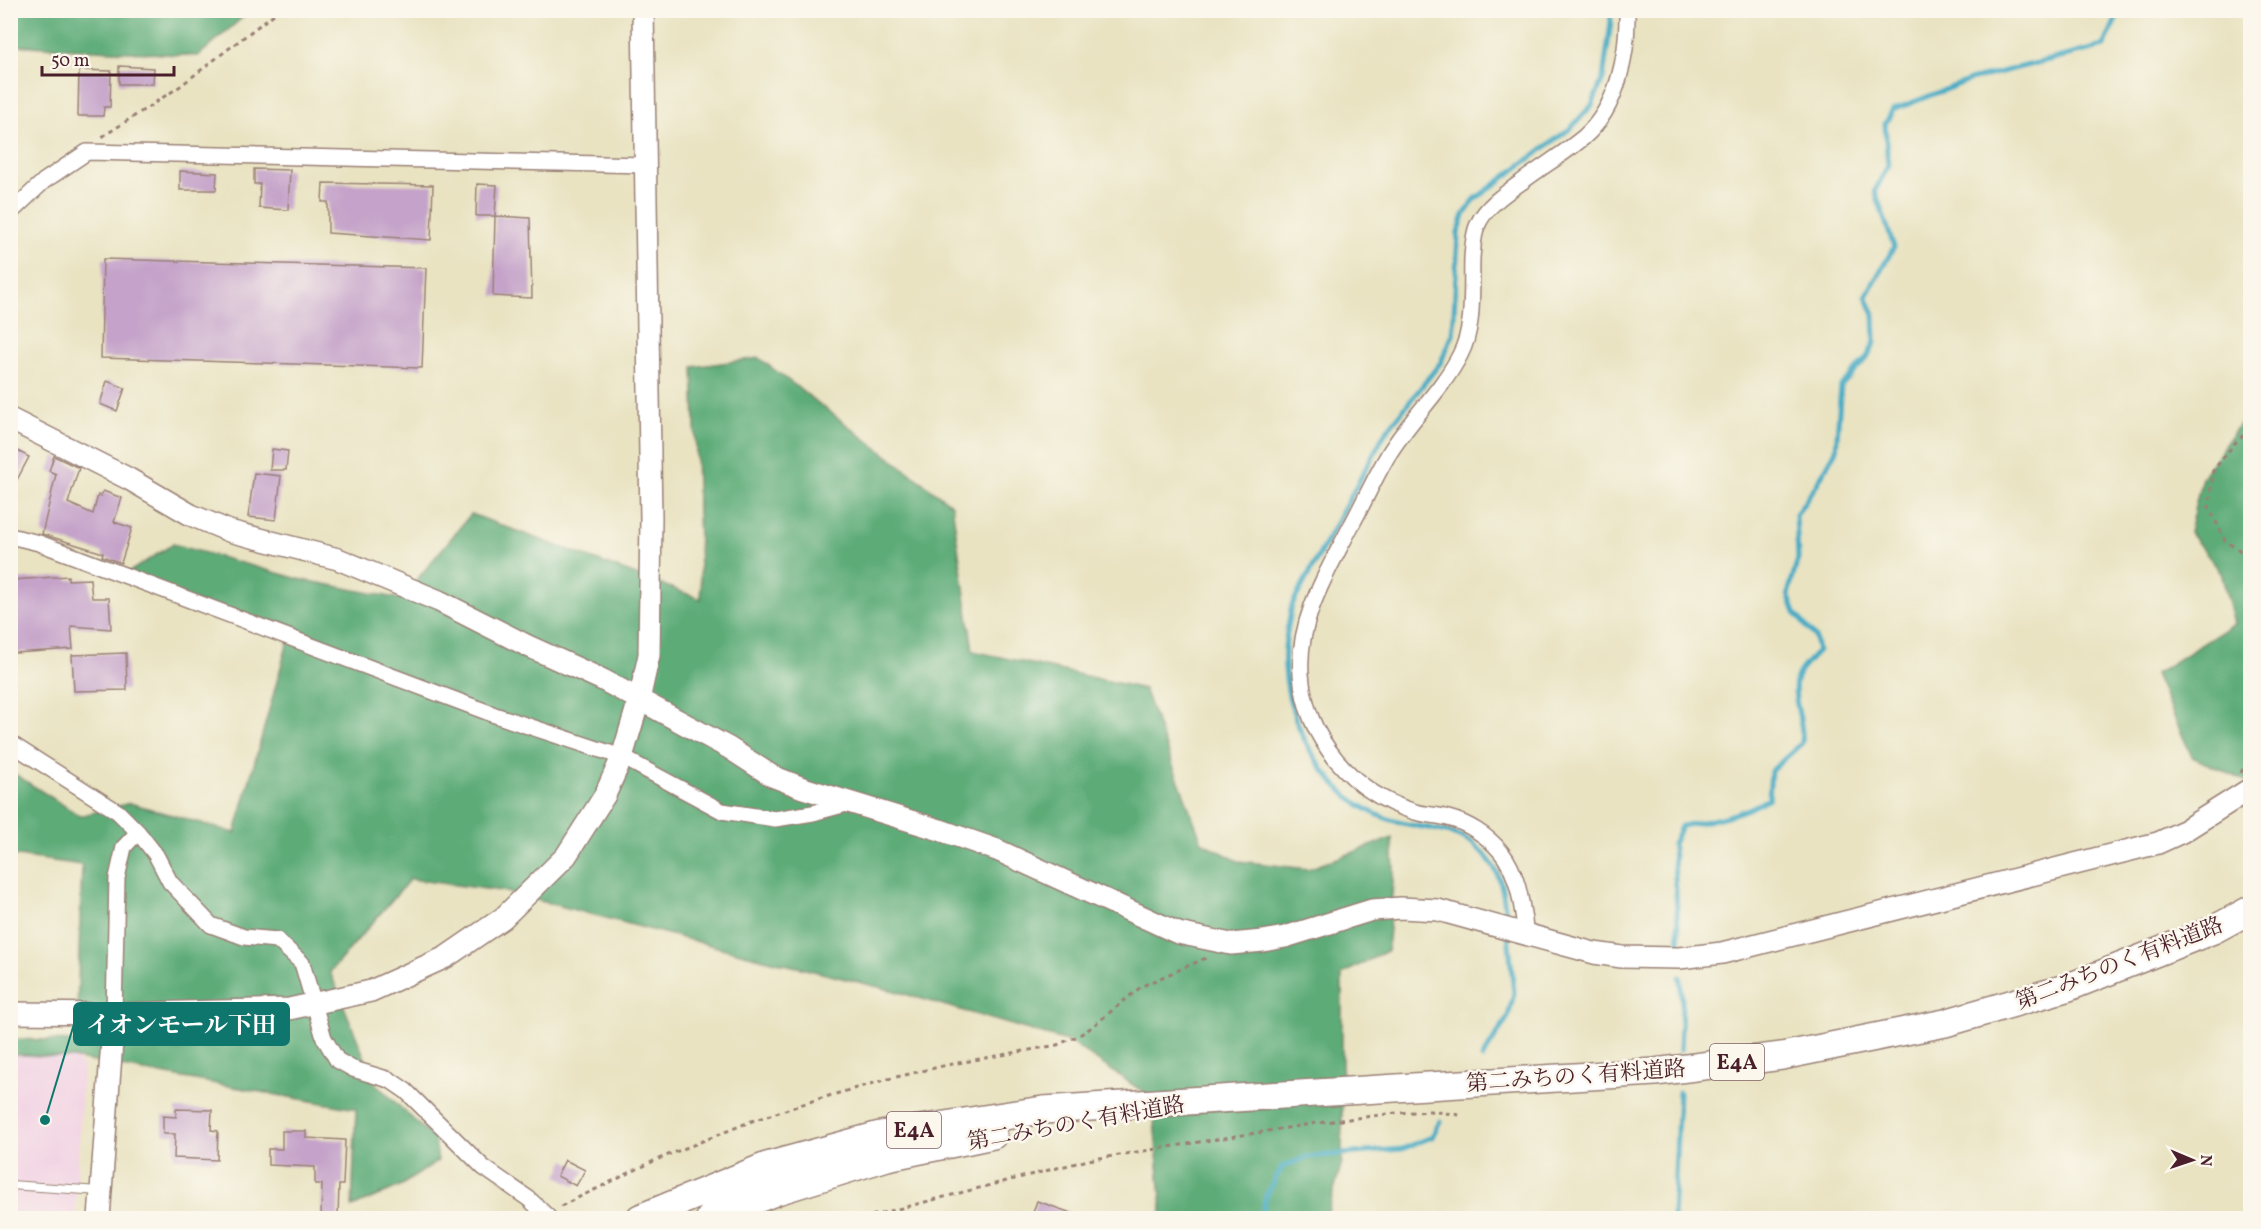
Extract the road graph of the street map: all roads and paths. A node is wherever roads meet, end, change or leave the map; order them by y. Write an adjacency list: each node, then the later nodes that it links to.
1 (279, 10): 4 (path)
2 (643, 10): 5 (street)
3 (1627, 10): 18 (street)
4 (100, 138)
5 (646, 165): 6 (street); 11 (street)
6 (10, 213)
7 (10, 419): 11 (street)
8 (2250, 429): 10 (path)
9 (10, 536): 13 (street)
10 (2250, 557)
11 (639, 700): 13 (street); 15 (street)
12 (10, 743): 16 (street)
13 (622, 757): 15 (street); 20 (street)
14 (2248, 796): 18 (street)
15 (850, 802): 19 (street)
16 (138, 832): 20 (street); 22 (street)
17 (2250, 910): 23 (highway, 第二みちのく有料道路 / E4A)
18 (1523, 933): 19 (street)
19 (1231, 944): 27 (path)
20 (314, 1005): 22 (street); 27 (street)
21 (10, 1013): 22 (street)
22 (114, 1014): 26 (street)
23 (1201, 1100): 29 (highway, 第二みちのく有料道路 / E4A); 30 (highway, 第二みちのく有料道路 / E4A)
24 (1460, 1115): 31 (path)
25 (10, 1185): 26 (lane)
26 (102, 1192): 28 (street)
27 (548, 1216)
28 (99, 1218)
29 (640, 1218)
30 (710, 1218)
31 (863, 1218)

